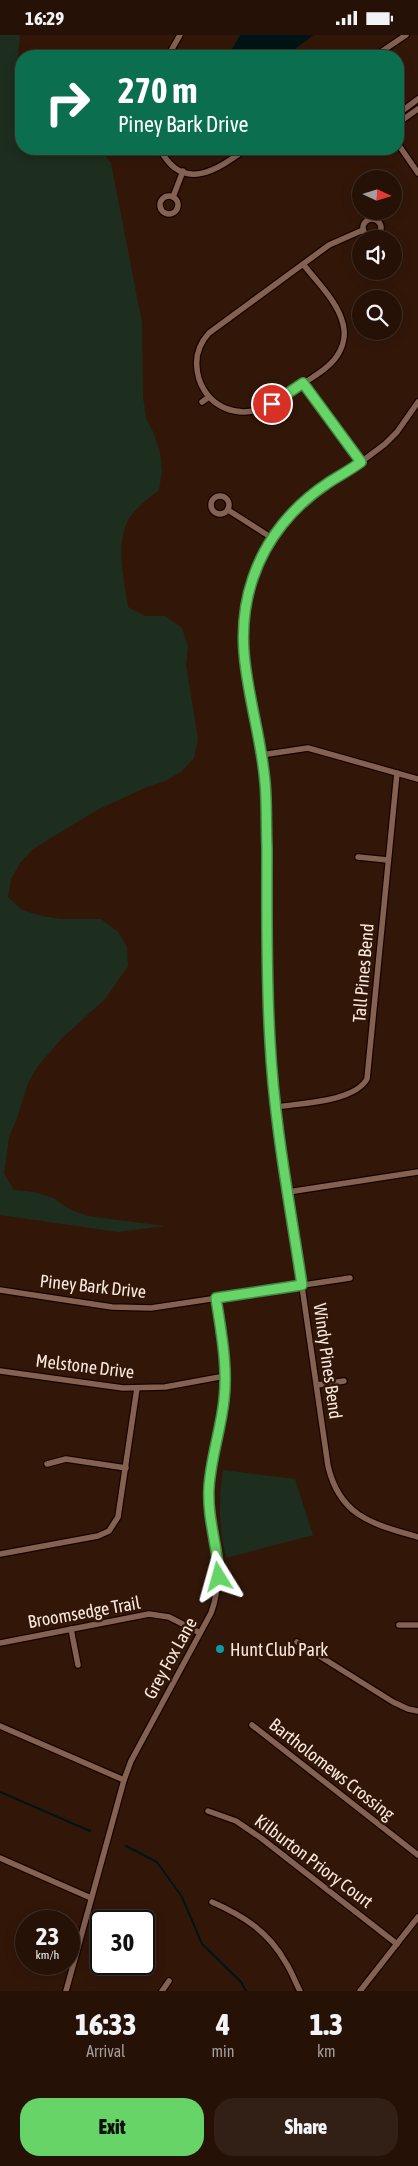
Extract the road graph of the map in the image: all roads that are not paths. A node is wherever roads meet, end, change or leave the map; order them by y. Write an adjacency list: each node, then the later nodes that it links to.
1 (180, 35): 3 (street)
2 (406, 35): 4 (street)
3 (171, 50)
4 (384, 50)
5 (418, 99): 7 (street)
6 (418, 109): 8 (street)
7 (404, 110)
8 (404, 119)
9 (404, 153): 13 (street)
10 (164, 155): 12 (street)
11 (237, 155): 12 (street)
12 (183, 171): 14 (street)
13 (418, 173)
14 (173, 197)
15 (352, 235): 16 (street)
16 (304, 264): 17 (street); 18 (street)
17 (303, 383): 18 (street); 21 (street)
18 (209, 397): 19 (street)
19 (202, 402)
20 (418, 402): 21 (street, Windy Pines Bend)
21 (361, 462): 23 (street, Windy Pines Bend)
22 (228, 509): 23 (street)
23 (272, 538): 24 (street, Windy Pines Bend)
24 (261, 755): 25 (street); 29 (street, Windy Pines Bend)
25 (397, 773): 26 (street); 28 (street, Tall Pines Bend)
26 (418, 779)
27 (358, 857): 28 (street)
28 (388, 860): 29 (street, Tall Pines Bend)
29 (276, 1107): 31 (street, Windy Pines Bend)
30 (418, 1172): 31 (street)
31 (288, 1192): 33 (street, Windy Pines Bend)
32 (350, 1279): 33 (street, Piney Bark Drive)
33 (302, 1285): 35 (street, Piney Bark Drive); 39 (street, Windy Pines Bend)
34 (0, 1290): 35 (street, Piney Bark Drive)
35 (216, 1298): 37 (street, Grey Fox Lane)
36 (0, 1371): 40 (street, Melstone Drive)
37 (225, 1376): 40 (street, Melstone Drive); 48 (street, Grey Fox Lane)
38 (344, 1381): 39 (street)
39 (316, 1385): 43 (street, Windy Pines Bend)
40 (137, 1389): 42 (street)
41 (47, 1464): 42 (street)
42 (126, 1468): 44 (street)
43 (418, 1537)
44 (0, 1554)
45 (399, 1625): 46 (street)
46 (418, 1625)
47 (71, 1629): 48 (street, Broomsedge Trail); 50 (street, Broomsedge Trail); 51 (street)
48 (200, 1633): 55 (street, Grey Fox Lane)
49 (297, 1642): 52 (street)
50 (0, 1643)
51 (78, 1665)
52 (418, 1711)
53 (252, 1725): 57 (street, Bartholomews Crossing)
54 (0, 1726): 55 (street)
55 (124, 1779): 59 (street, Grey Fox Lane)
56 (208, 1811): 62 (street, Kilburton Priory Court)
57 (418, 1855)
58 (0, 1858): 59 (street)
59 (92, 1898): 64 (street, Grey Fox Lane)
60 (212, 1902): 66 (street)
61 (418, 1917): 62 (street)
62 (398, 1944): 67 (street)
63 (169, 1981): 65 (street)
64 (66, 1991)
65 (162, 1991)
66 (300, 1991)
67 (360, 1991)

